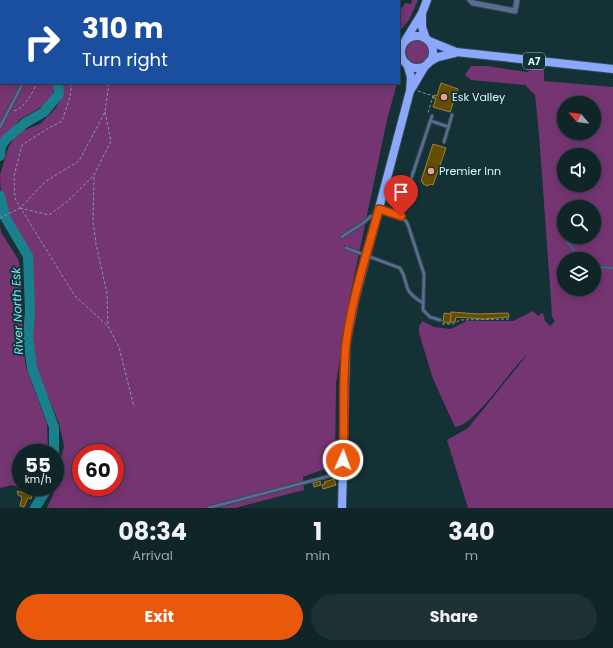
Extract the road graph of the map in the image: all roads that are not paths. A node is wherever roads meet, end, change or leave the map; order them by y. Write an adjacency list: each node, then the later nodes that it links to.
1 (427, 0): 4 (main road)
2 (470, 0): 3 (street)
3 (517, 0)
4 (422, 13): 5 (main road); 6 (main road)
5 (428, 40): 6 (main road); 7 (main road, A7); 9 (main road)
6 (403, 43): 8 (main road)
7 (456, 52): 9 (main road, A7); 10 (main road, A7)
8 (403, 61): 9 (main road); 12 (main road)
9 (427, 64): 12 (main road)
10 (613, 69)
11 (22, 84): 17 (lane)
12 (414, 91): 19 (main road)
13 (432, 116): 15 (lane)
14 (452, 116): 16 (lane)
15 (431, 121): 16 (lane); 20 (lane)
16 (449, 126): 18 (lane)
17 (0, 127)
18 (444, 142)
19 (379, 209): 20 (lane); 21 (main road)
20 (395, 213): 25 (lane)
21 (377, 218): 22 (lane); 24 (main road)
22 (342, 237)
23 (346, 248): 24 (lane)
24 (367, 255): 25 (lane); 27 (main road)
25 (423, 303): 26 (lane)
26 (440, 320)
27 (343, 473): 28 (lane); 29 (main road)
28 (208, 508)
29 (342, 508)

